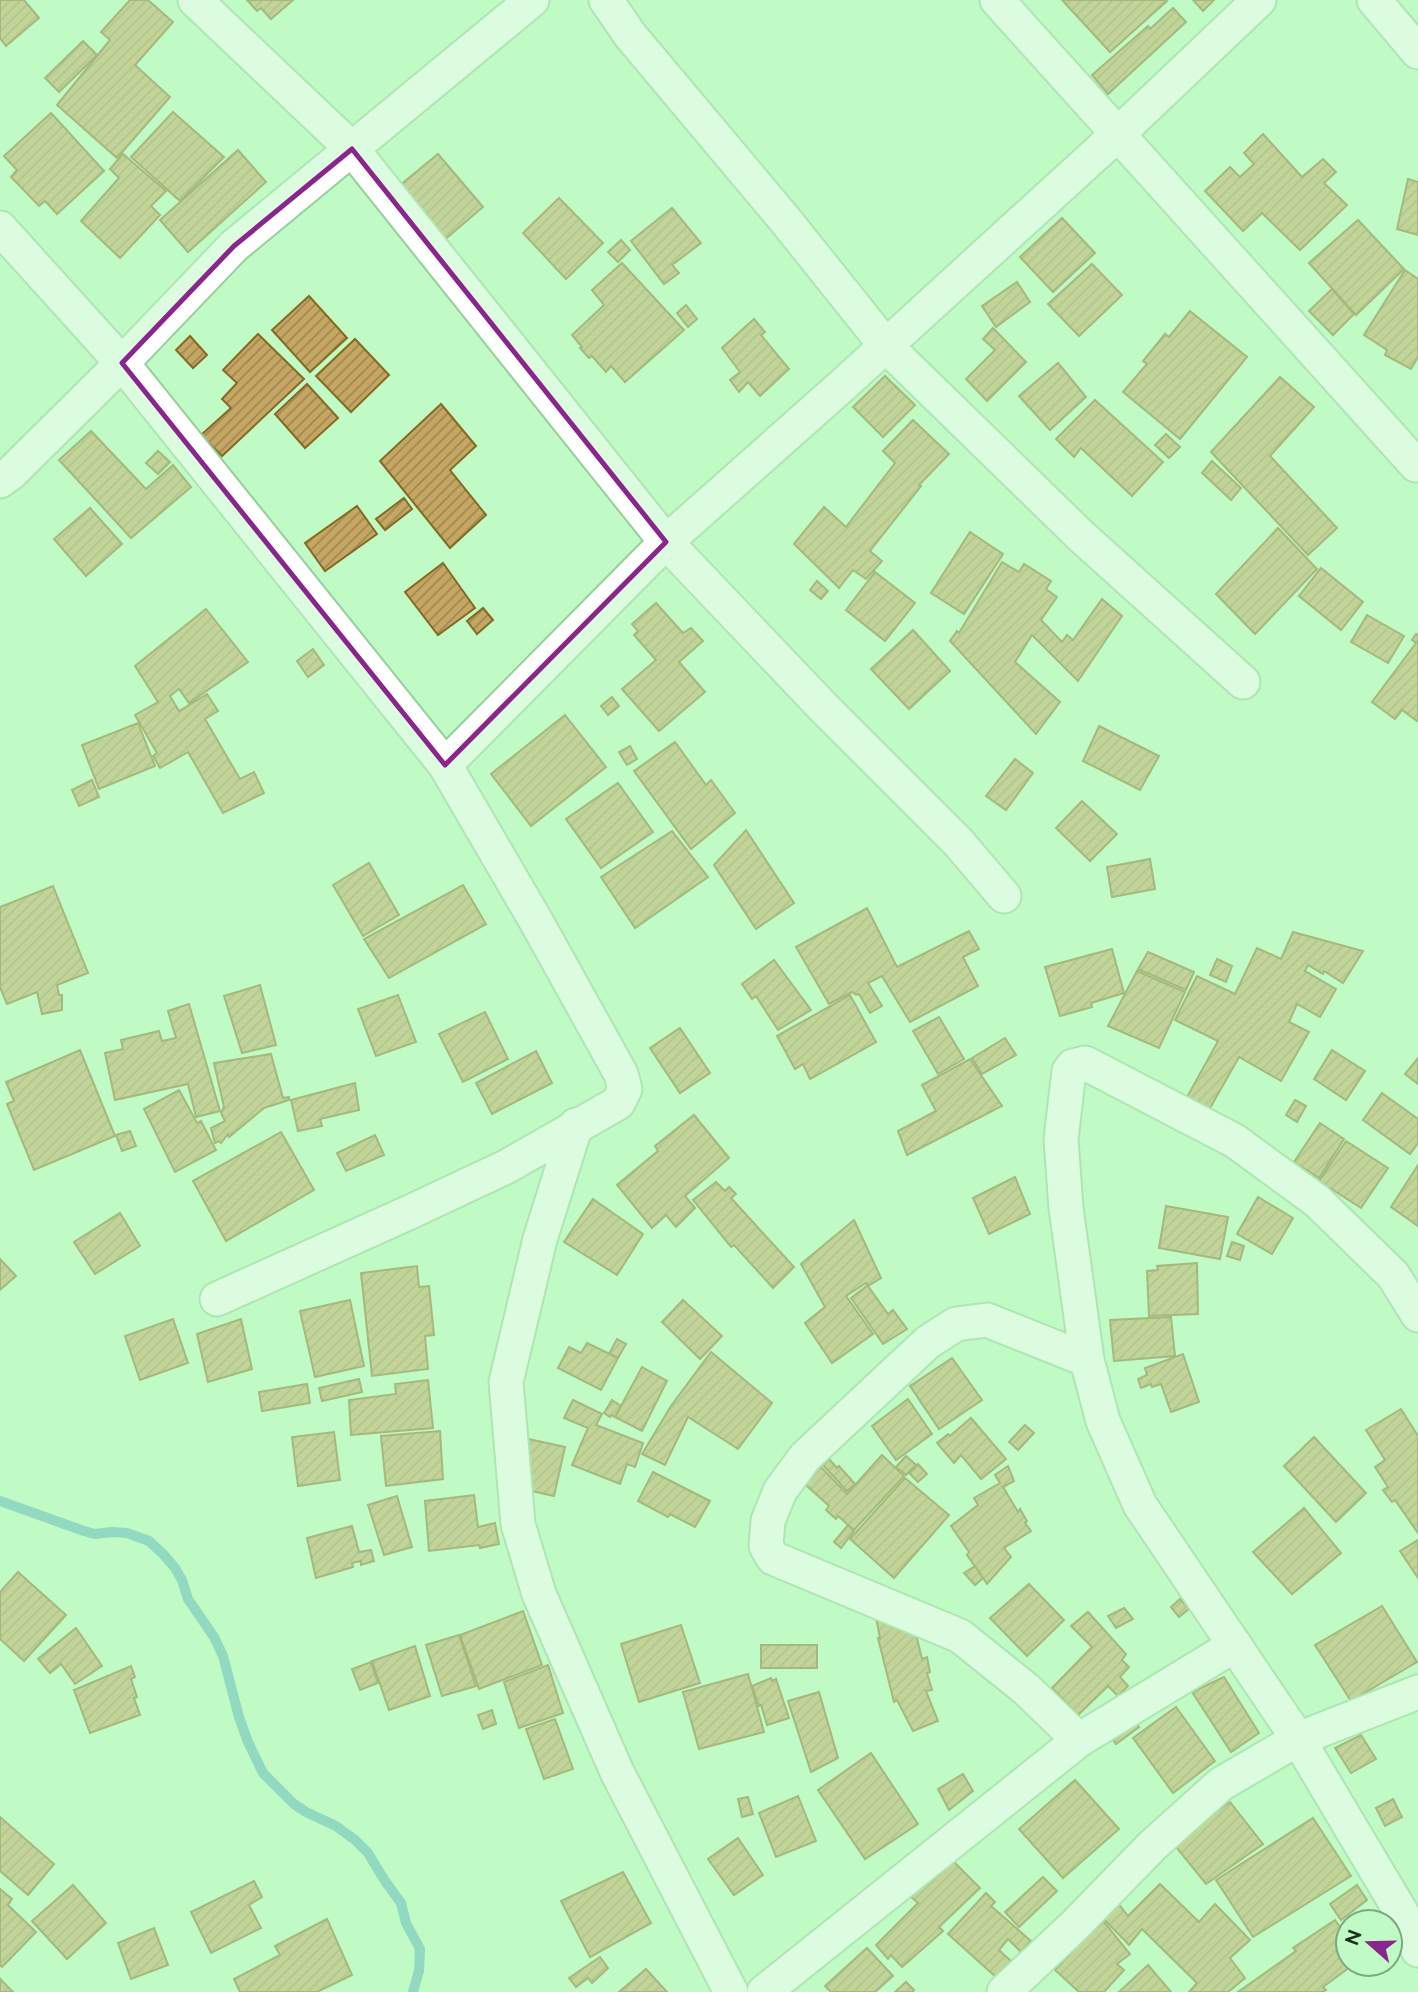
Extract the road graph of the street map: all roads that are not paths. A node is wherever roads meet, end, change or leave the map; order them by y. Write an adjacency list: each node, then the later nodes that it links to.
1 (195, 0): 9 (street)
2 (532, 0): 9 (street)
3 (606, 0): 11 (street)
4 (997, 0): 8 (street)
5 (1259, 0): 8 (street)
6 (1374, 0): 7 (street)
7 (1418, 52)
8 (1119, 133): 11 (street); 13 (street)
9 (352, 149): 12 (street); 15 (street)
10 (0, 228): 12 (street)
11 (886, 346): 15 (street); 16 (street)
12 (122, 363): 14 (street); 17 (street)
13 (1416, 465)
14 (0, 481)
15 (666, 542): 17 (street); 18 (street)
16 (1242, 682)
17 (445, 765): 19 (street)
18 (1004, 896)
19 (576, 1125): 20 (street); 28 (street)
20 (217, 1299)
21 (1418, 1315): 22 (street)
22 (1087, 1360): 23 (street); 26 (street)
23 (1235, 1646): 25 (street); 26 (street)
24 (1418, 1692): 25 (street)
25 (1298, 1739): 27 (street); 30 (street)
26 (1079, 1740): 29 (street)
27 (1418, 1950)
28 (731, 1992)
29 (764, 1992)
30 (1004, 1992)

